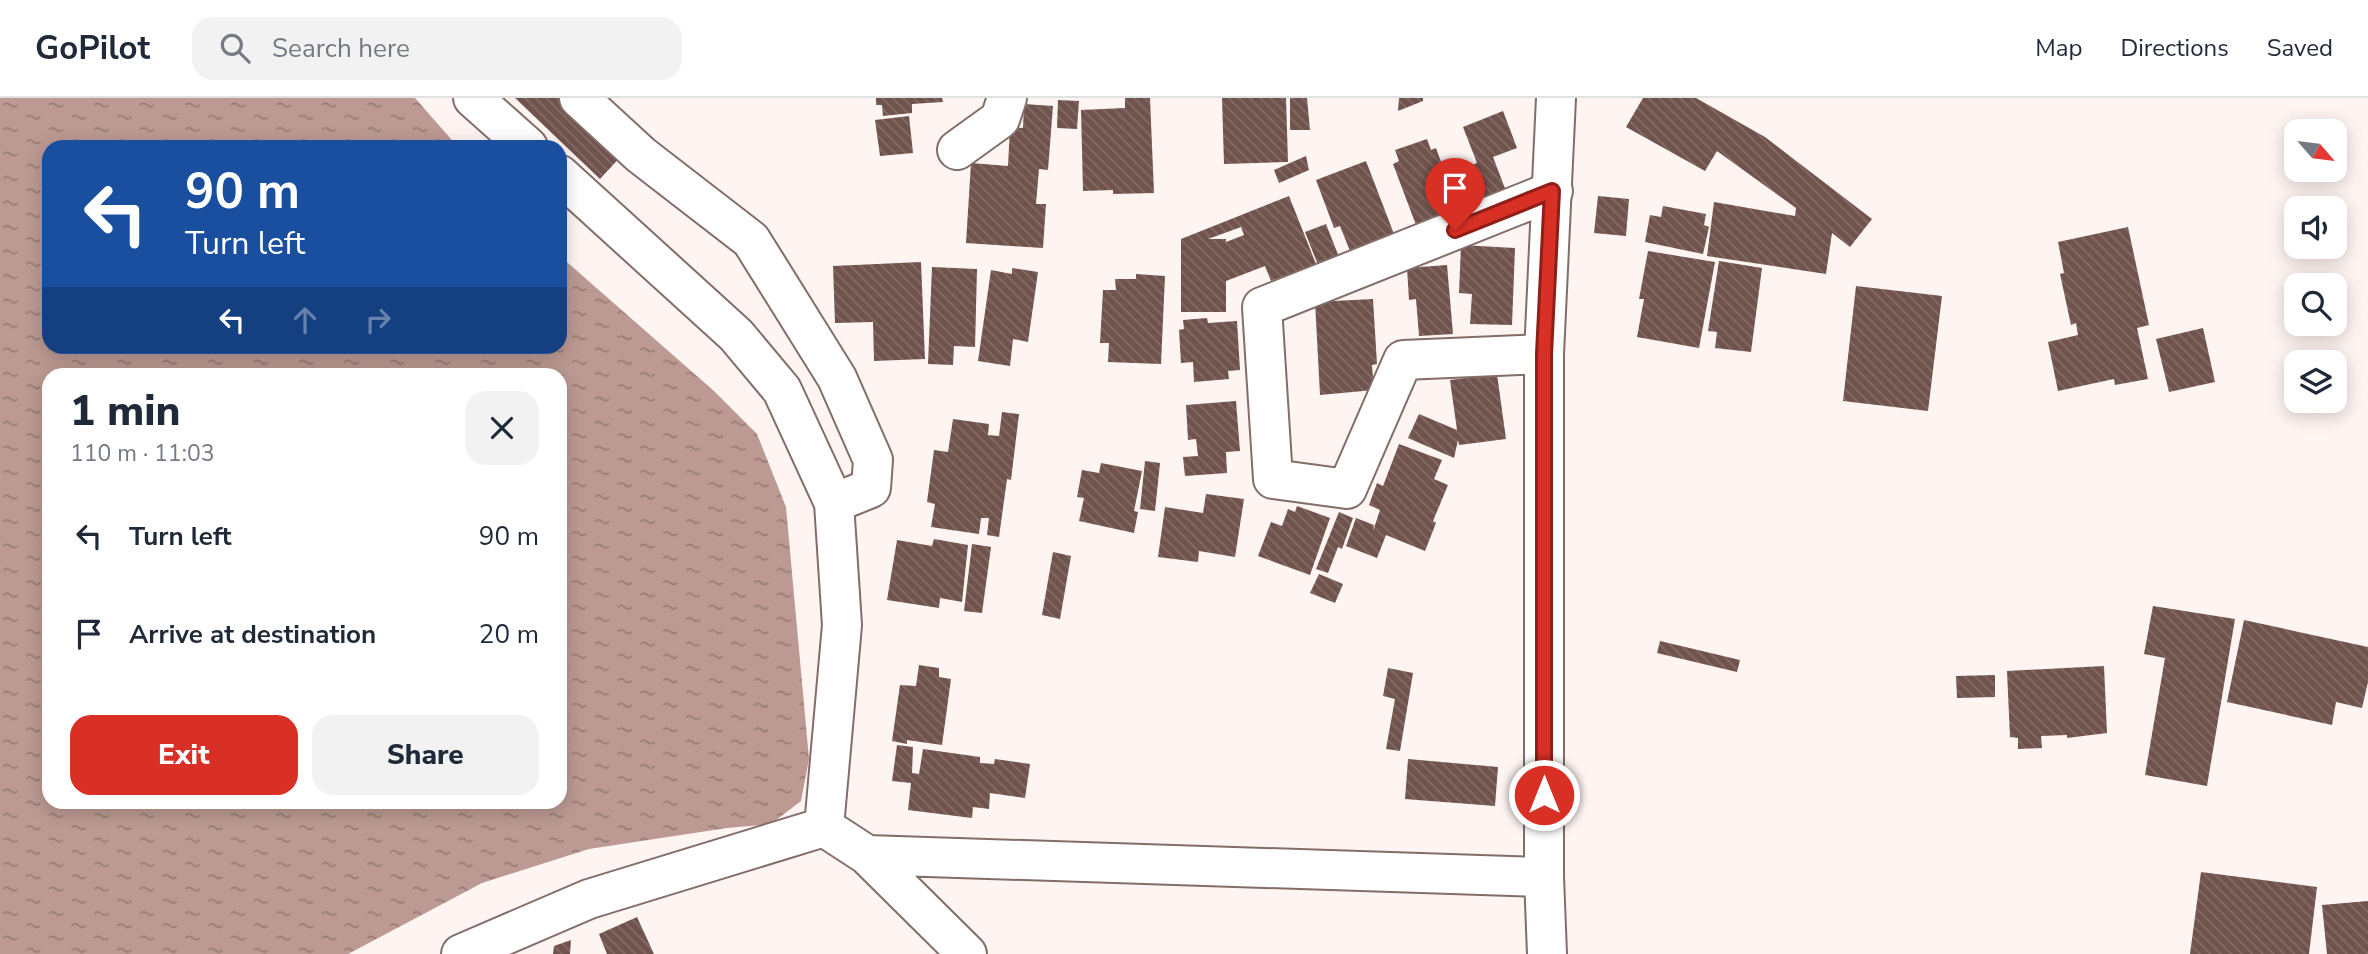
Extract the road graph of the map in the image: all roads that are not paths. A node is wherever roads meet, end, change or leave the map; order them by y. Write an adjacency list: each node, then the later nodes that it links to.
1 (473, 98): 5 (street)
2 (579, 98): 10 (street)
3 (1007, 98): 6 (street)
4 (1556, 98): 8 (street)
5 (520, 140)
6 (957, 150)
7 (567, 181): 10 (street)
8 (1552, 191): 9 (street); 9 (street)
9 (1544, 354): 13 (street)
10 (834, 503): 11 (street)
11 (824, 827): 12 (street); 14 (street)
12 (867, 855): 13 (street); 15 (street)
13 (1544, 877): 16 (street)
14 (461, 954)
15 (967, 954)
16 (1547, 954)

